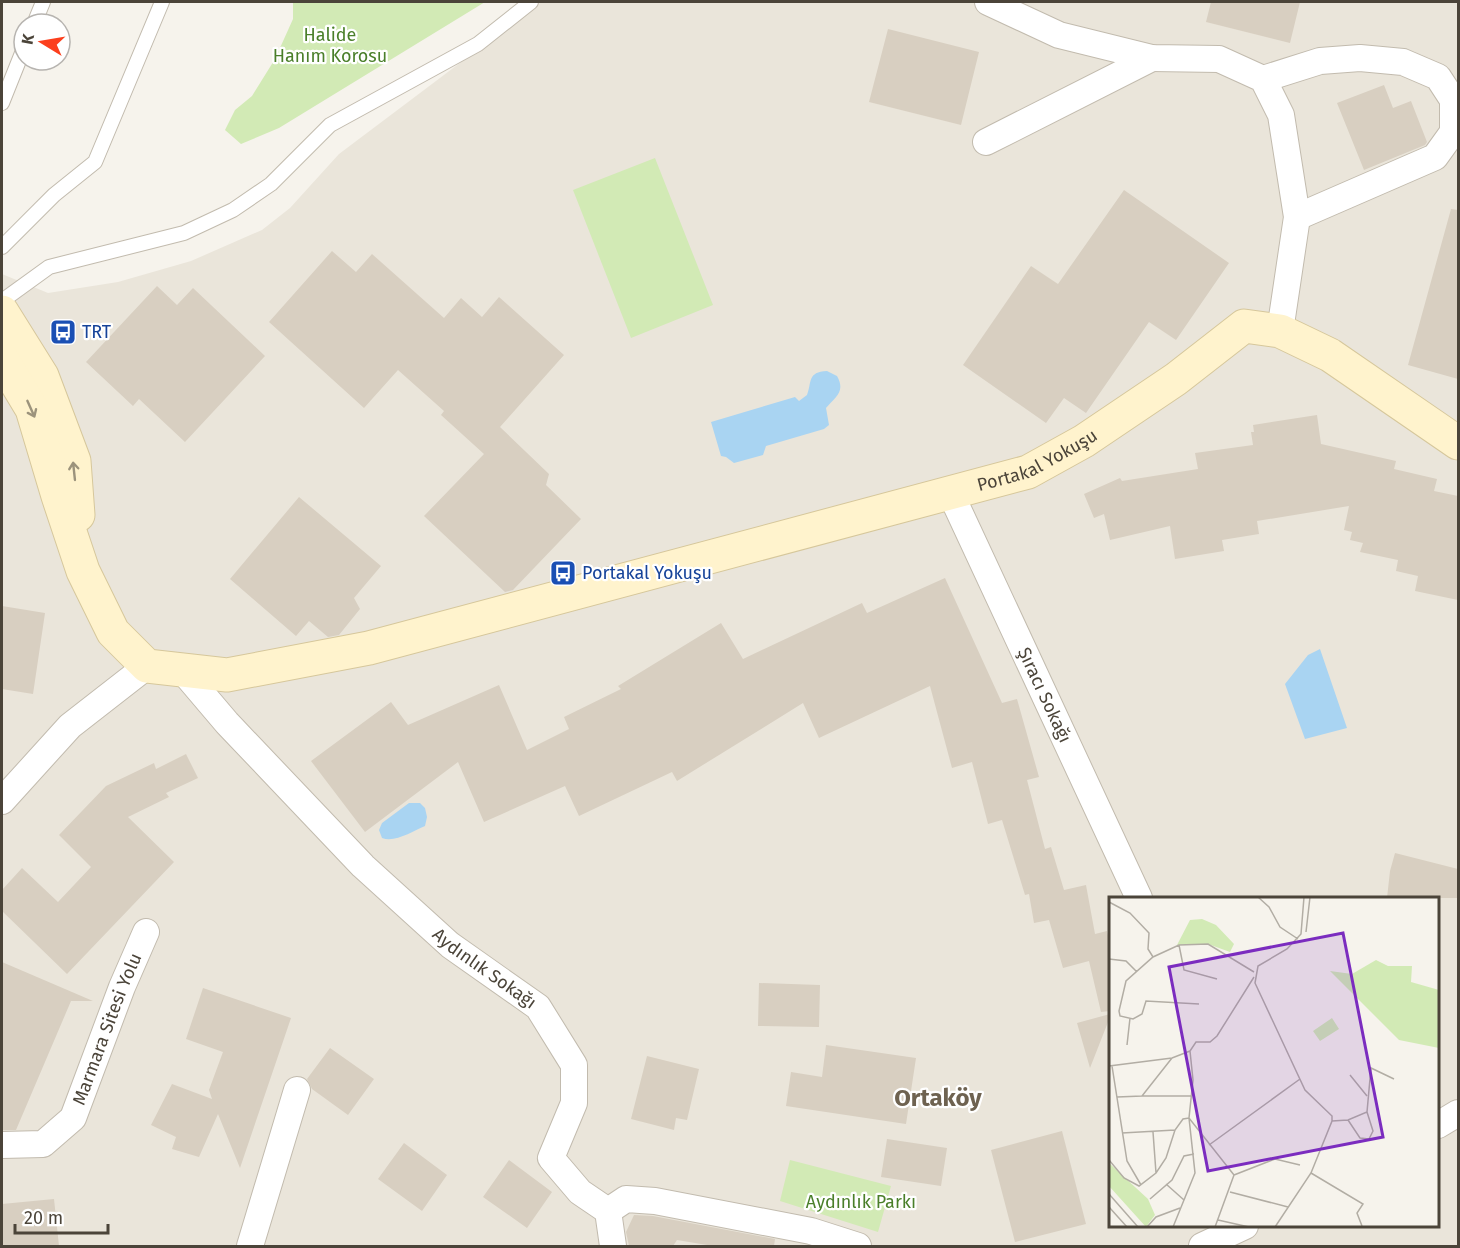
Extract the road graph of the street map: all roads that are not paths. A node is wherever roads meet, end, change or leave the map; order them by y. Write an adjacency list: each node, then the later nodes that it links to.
1 (162, 2): 10 (lane)
2 (531, 2): 11 (lane)
3 (988, 2): 4 (street)
4 (1152, 58): 6 (street); 8 (street)
5 (14, 72): 7 (lane)
6 (1263, 79): 9 (street); 9 (street)
7 (2, 103)
8 (986, 142)
9 (1297, 217): 13 (street)
10 (2, 248)
11 (2, 301)
12 (2, 312): 17 (main road, one-way to 12)
13 (1280, 331): 15 (main road, Portakal Yokuşu); 16 (main road, Portakal Yokuşu)
14 (2, 359): 17 (main road, one-way to 17)
15 (1458, 443)
16 (950, 492): 19 (main road, Portakal Yokuşu); 21 (street, Şıracı Sokağı)
17 (83, 571): 18 (main road)
18 (147, 666): 19 (main road, Portakal Yokuşu); 20 (street)
19 (182, 670): 27 (street, Aydınlık Sokağı)
20 (2, 801)
21 (1139, 897)
22 (146, 932): 26 (street, Marmara Sitesi Yolu)
23 (297, 1090): 29 (street)
24 (1458, 1113): 25 (street)
25 (1439, 1124)
26 (2, 1145)
27 (608, 1211): 30 (street); 31 (street)
28 (1243, 1227): 32 (street)
29 (250, 1246)
30 (613, 1246)
31 (858, 1246)
32 (1202, 1246)

